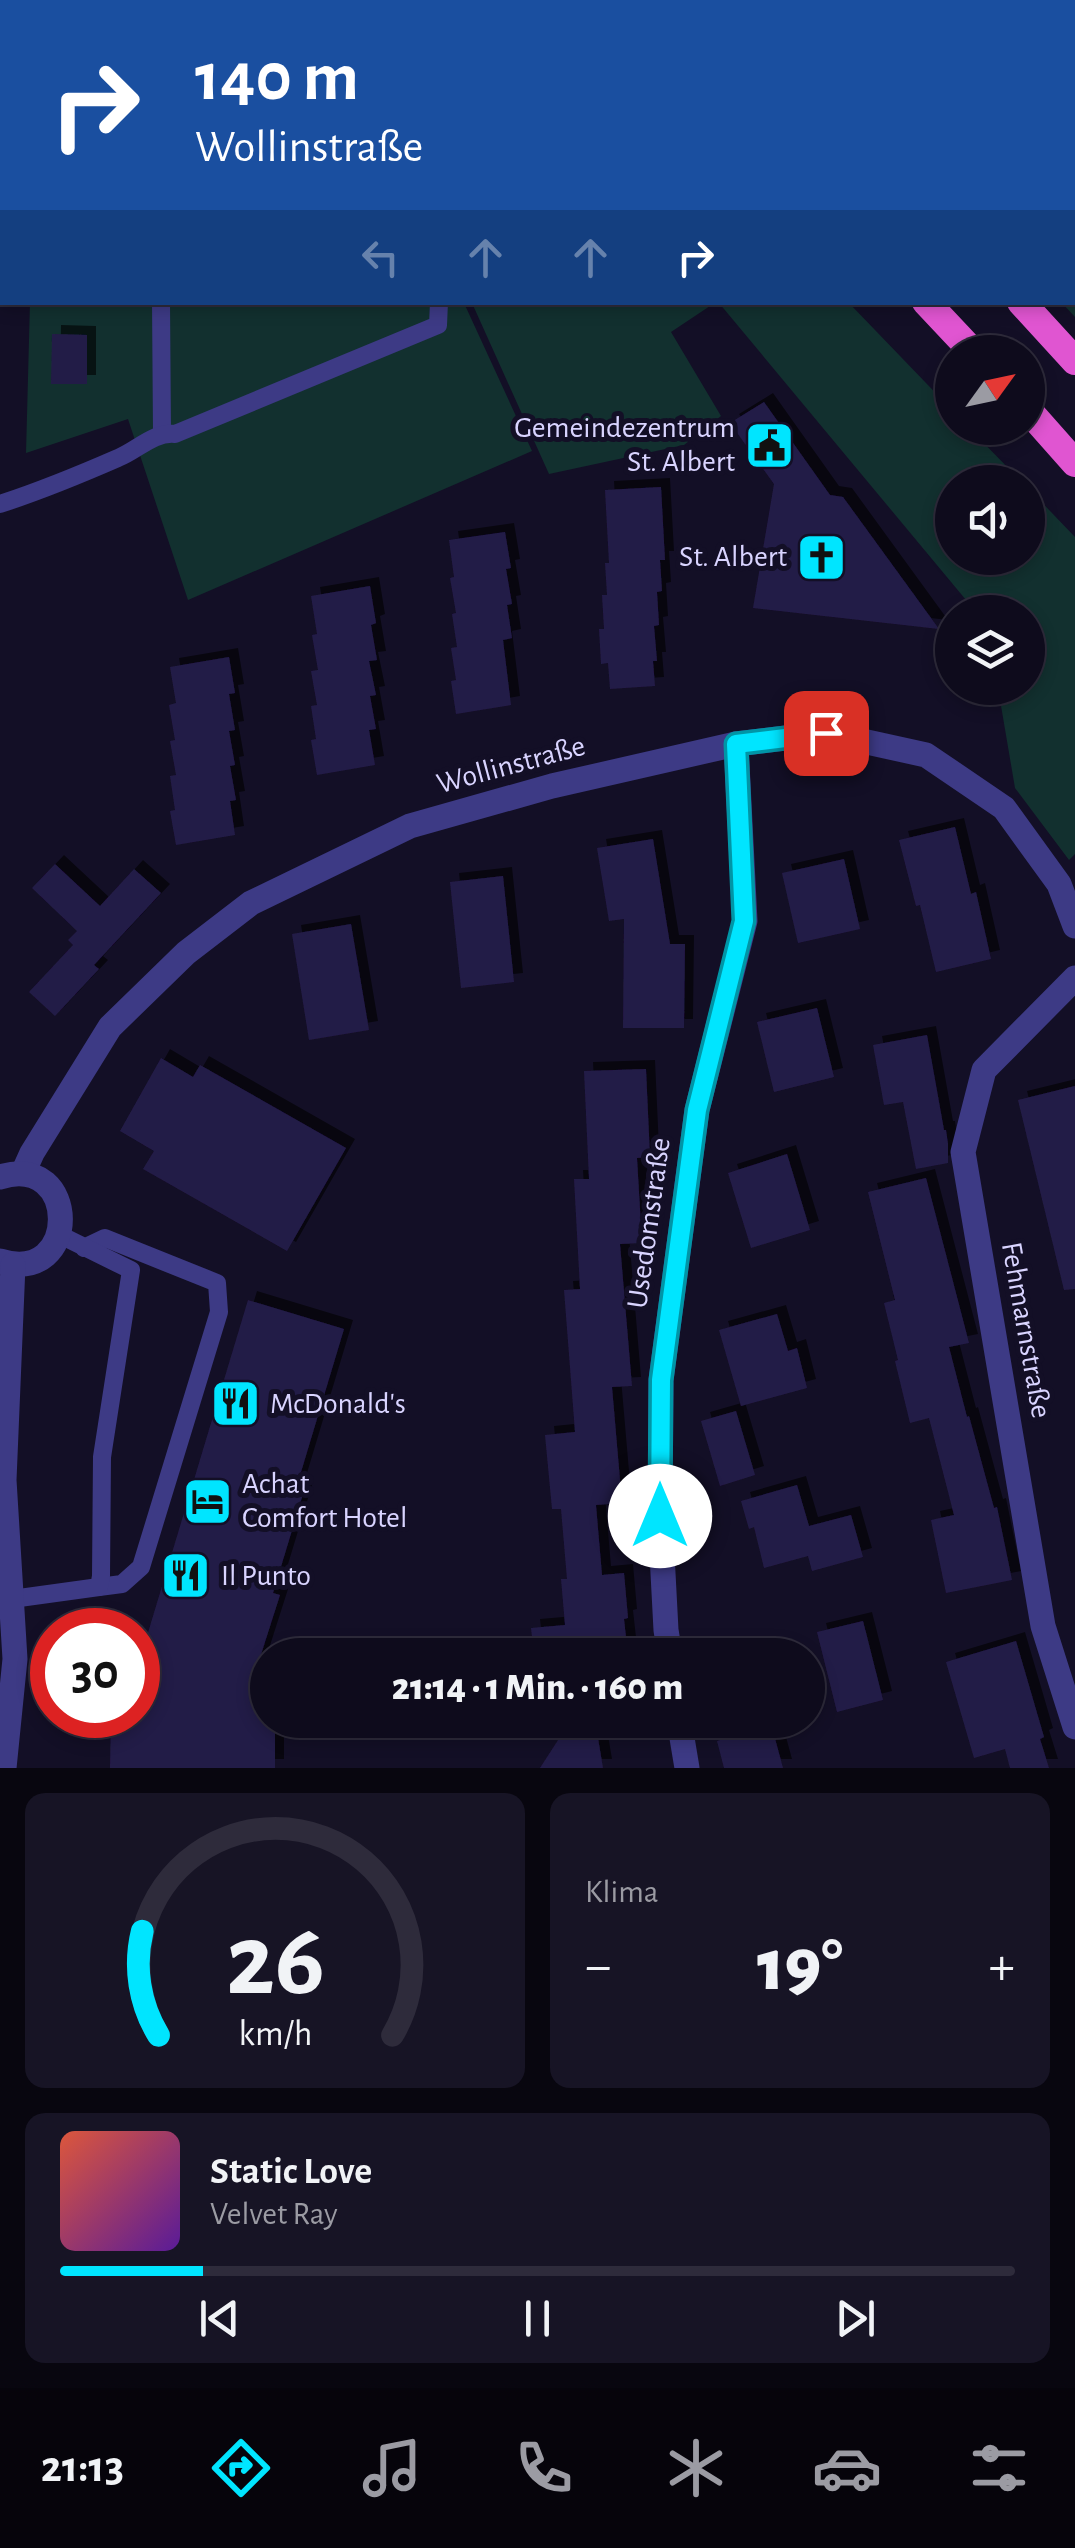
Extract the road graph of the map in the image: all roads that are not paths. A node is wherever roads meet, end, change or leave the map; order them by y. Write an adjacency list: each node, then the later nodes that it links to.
1 (161, 305): 8 (lane)
2 (440, 305): 8 (lane)
3 (929, 305): 5 (highway)
4 (1024, 305): 6 (highway)
5 (957, 335)
6 (1075, 361)
7 (1045, 429): 9 (highway)
8 (162, 433): 10 (lane)
9 (1075, 463)
10 (0, 504)
11 (736, 744): 12 (street, Wollinstraße); 14 (street, Wollinstraße); 20 (street, Usedomstraße)
12 (1075, 926)
13 (1075, 978): 21 (street, Fehmarnstraße)
14 (11, 1175): 15 (street, Wollinstraße)
15 (60, 1235): 16 (lane); 17 (street)
16 (84, 1248): 18 (lane); 18 (lane)
17 (7, 1263): 19 (street)
18 (99, 1587): 19 (lane)
19 (12, 1598): 23 (street)
20 (667, 1638)
21 (1075, 1727)
22 (683, 1738): 24 (street)
23 (4, 1768)
24 (687, 1768)

